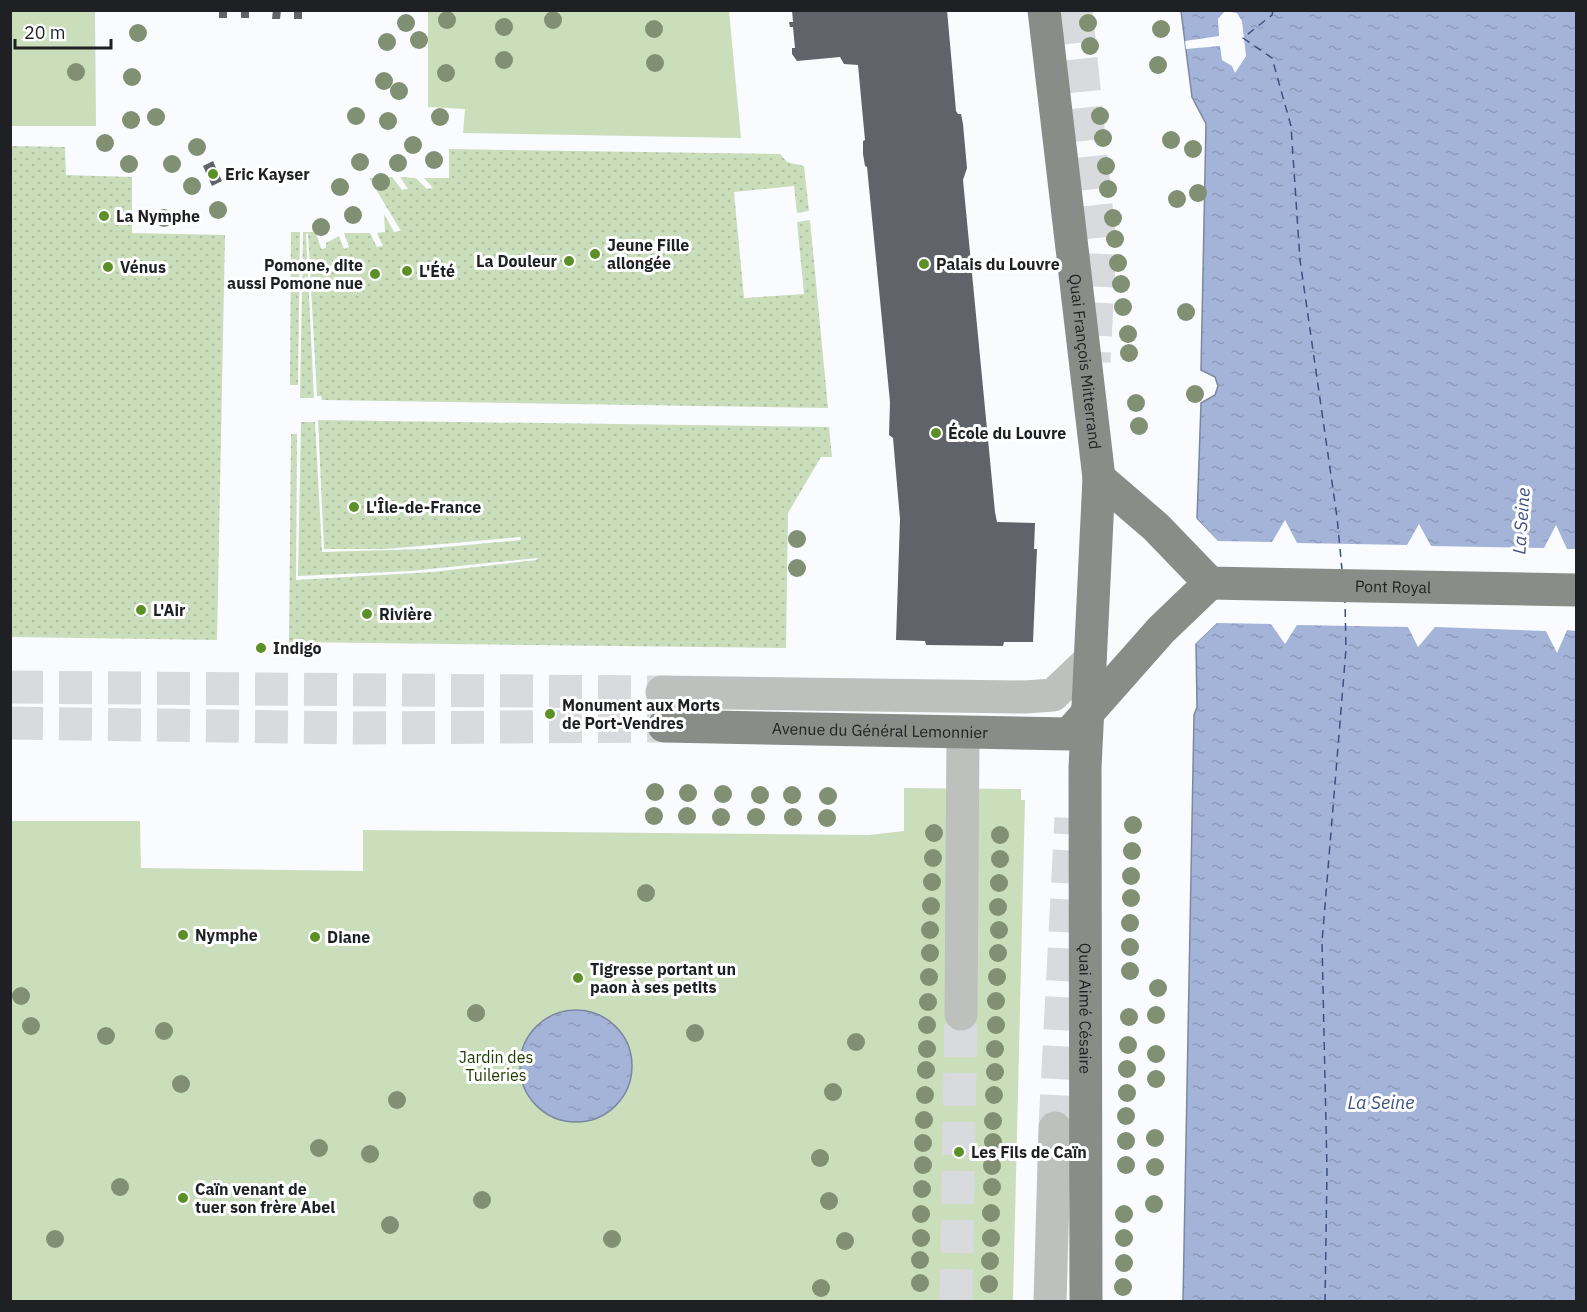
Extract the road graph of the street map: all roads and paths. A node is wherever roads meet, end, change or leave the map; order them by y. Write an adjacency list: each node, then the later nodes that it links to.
1 (1044, 10): 2 (main road, Quai François Mitterrand)
2 (1099, 478): 3 (main road); 5 (main road, Quai François Mitterrand)
3 (1210, 583): 4 (main road, Pont Royal); 7 (main road)
4 (1576, 590)
5 (1090, 660): 6 (lane); 7 (main road, Quai François Mitterrand)
6 (662, 692)
7 (1088, 714): 9 (main road, Avenue du Général Lemonnier); 13 (main road, Quai Aimé Césaire)
8 (664, 726): 9 (main road, Avenue du Général Lemonnier)
9 (963, 733): 10 (lane)
10 (961, 1014)
11 (1055, 1128): 12 (lane)
12 (1050, 1302)
13 (1086, 1302)

